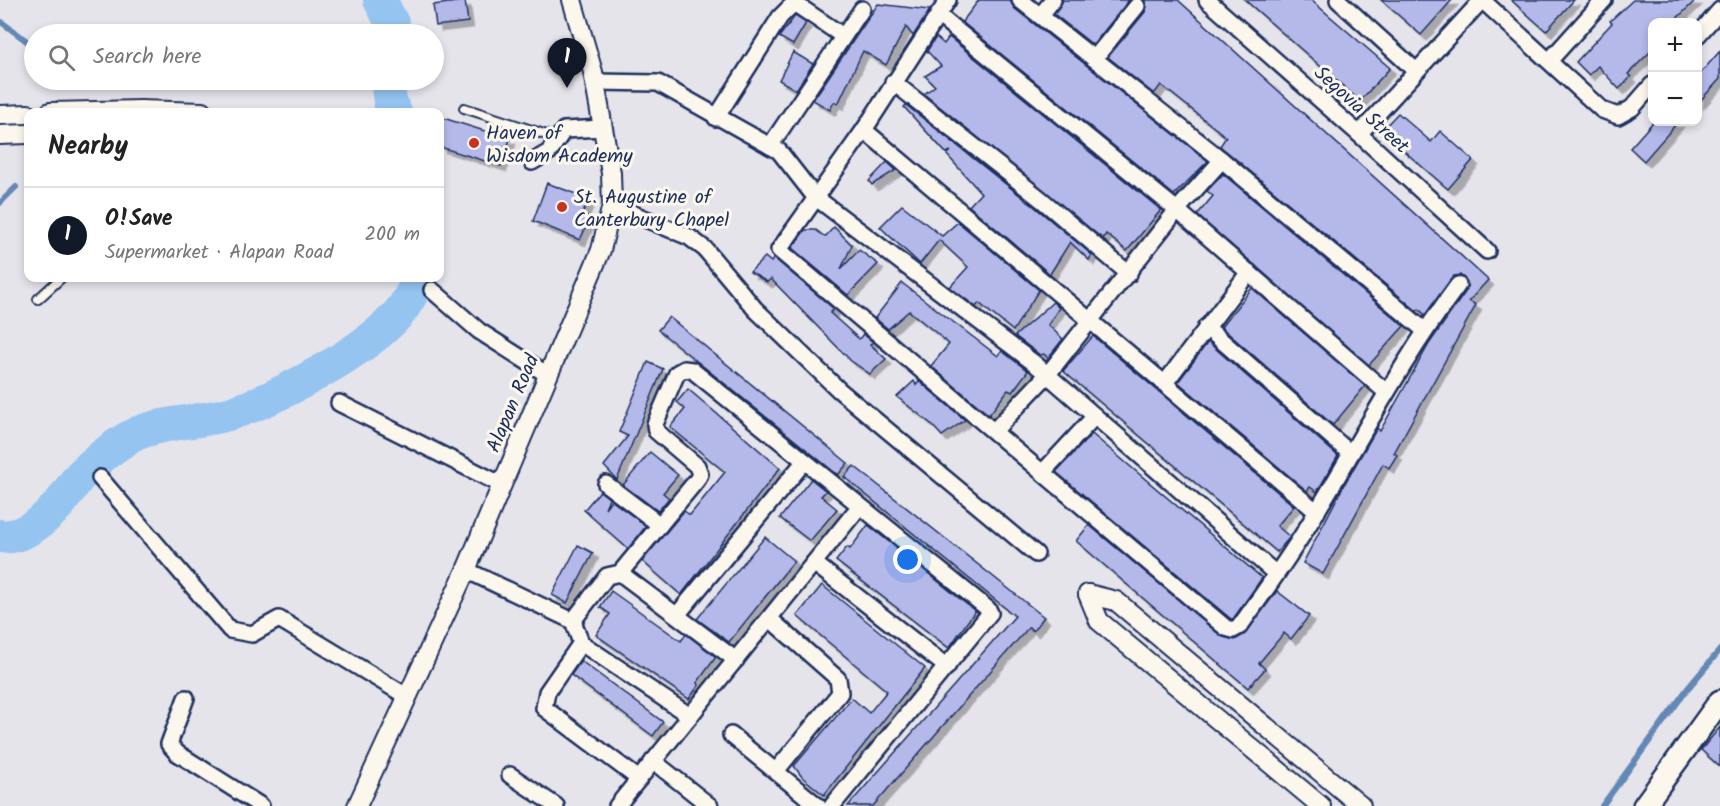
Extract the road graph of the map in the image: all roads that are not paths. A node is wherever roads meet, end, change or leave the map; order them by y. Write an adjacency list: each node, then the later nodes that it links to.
1 (572, 0): 19 (street, Alapan Road)
2 (948, 0): 12 (street)
3 (1020, 0): 13 (street)
4 (1053, 0): 13 (street)
5 (1207, 0): 29 (street, Segovia Street)
6 (1338, 0): 18 (street)
7 (1482, 0): 17 (street); 18 (street)
8 (1604, 0): 17 (street)
9 (1137, 6): 16 (street)
10 (862, 9): 15 (street)
11 (1720, 10): 14 (street)
12 (938, 15): 20 (street); 37 (street)
13 (1040, 16): 16 (street)
14 (1702, 30)
15 (843, 36): 25 (street); 32 (street)
16 (1094, 59): 33 (street)
17 (1550, 60): 21 (street)
18 (1415, 70): 29 (street)
19 (595, 82): 25 (street); 26 (street, Alapan Road)
20 (893, 82): 27 (street); 40 (street)
21 (1648, 90)
22 (464, 108): 31 (lane)
23 (24, 114): 24 (street)
24 (0, 115)
25 (716, 118): 32 (street)
26 (603, 128): 31 (street); 36 (street, Alapan Road)
27 (864, 130): 35 (street); 45 (street)
28 (24, 134): 30 (street)
29 (1359, 134): 38 (street, Segovia Street)
30 (0, 135)
31 (556, 138): 34 (street)
32 (770, 146): 35 (street)
33 (1222, 160): 37 (street); 47 (street)
34 (532, 162)
35 (815, 197): 48 (street); 54 (street)
36 (615, 206): 49 (street, Alapan Road); 64 (street)
37 (1178, 210): 39 (street); 40 (street)
38 (1487, 251)
39 (1249, 272): 46 (street); 51 (street)
40 (1129, 274): 45 (street)
41 (57, 282): 44 (lane)
42 (1458, 285): 47 (street)
43 (432, 290): 49 (street)
44 (38, 299)
45 (1091, 320): 48 (street); 50 (street)
46 (1206, 327): 50 (street); 55 (street)
47 (1424, 330): 51 (street)
48 (1048, 374): 53 (street); 54 (street)
49 (548, 375): 60 (street, Alapan Road)
50 (1165, 383): 62 (street)
51 (1386, 392): 55 (street)
52 (339, 403): 60 (street)
53 (1095, 416): 57 (street); 68 (street)
54 (994, 431): 57 (street)
55 (1350, 453): 62 (street)
56 (804, 462): 61 (street); 63 (street); 69 (street)
57 (1043, 472): 68 (street)
58 (100, 478): 75 (street)
59 (606, 484): 63 (street)
60 (502, 485): 66 (street, Alapan Road)
61 (859, 507): 65 (street); 74 (street)
62 (1317, 512): 68 (street)
63 (660, 525): 67 (street)
64 (1036, 554)
65 (814, 563): 70 (street); 74 (street)
66 (466, 570): 71 (street); 75 (street, Alapan Road)
67 (620, 573): 69 (street); 71 (street)
68 (1276, 574)
69 (677, 615): 73 (street)
70 (770, 619): 73 (street); 81 (street)
71 (573, 621): 72 (street)
72 (581, 643): 78 (street); 83 (street)
73 (736, 660): 78 (street)
74 (947, 667): 90 (street)
75 (408, 697): 85 (street, Alapan Road)
76 (186, 698): 84 (street)
77 (1720, 701): 93 (main road)
78 (690, 716): 80 (street)
79 (731, 735): 81 (street)
80 (654, 761): 83 (street); 88 (street)
81 (776, 771): 89 (street)
82 (510, 775): 86 (street)
83 (639, 779): 87 (street)
84 (261, 806)
85 (357, 806)
86 (556, 806)
87 (617, 806)
88 (710, 806)
89 (818, 806)
90 (832, 806)
91 (1321, 806): 92 (street)
92 (1361, 806)
93 (1644, 806)

